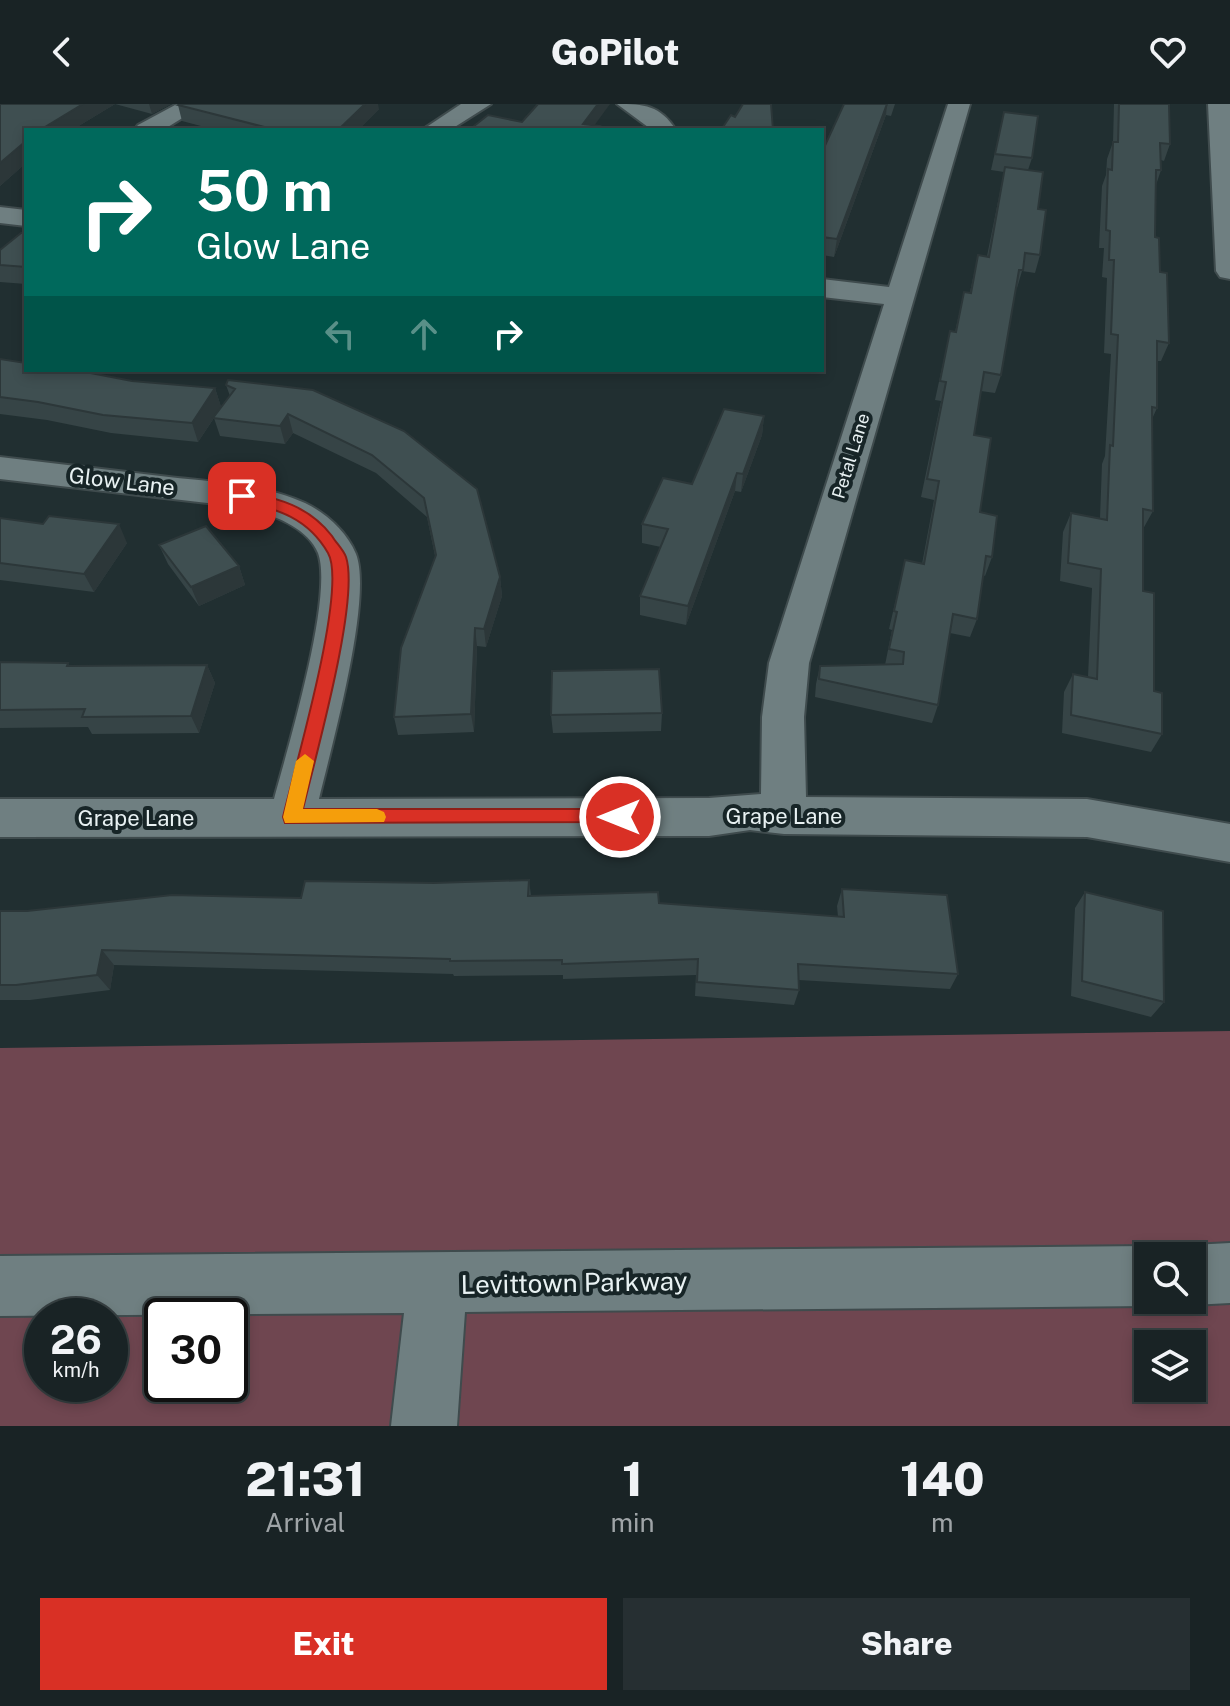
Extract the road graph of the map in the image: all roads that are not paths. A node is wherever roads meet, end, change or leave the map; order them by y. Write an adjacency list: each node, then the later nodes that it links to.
1 (194, 104): 6 (street)
2 (480, 104): 7 (street)
3 (628, 104): 8 (street)
4 (959, 104): 13 (street, Petal Lane)
5 (1223, 114): 11 (street)
6 (150, 128)
7 (437, 128)
8 (662, 128)
9 (0, 215): 10 (street)
10 (24, 218)
11 (1230, 271)
12 (824, 288): 13 (street)
13 (899, 297): 15 (street, Petal Lane)
14 (0, 468): 16 (street, Glow Lane)
15 (784, 815): 16 (street, Grape Lane); 18 (street, Grape Lane)
16 (292, 817): 17 (street, Grape Lane)
17 (0, 818)
18 (1230, 843)
19 (1230, 1273): 20 (street)
20 (1206, 1274)
21 (1134, 1276): 22 (street, Levittown Parkway)
22 (437, 1284): 23 (street, Levittown Parkway); 24 (street)
23 (0, 1286)
24 (424, 1426)

